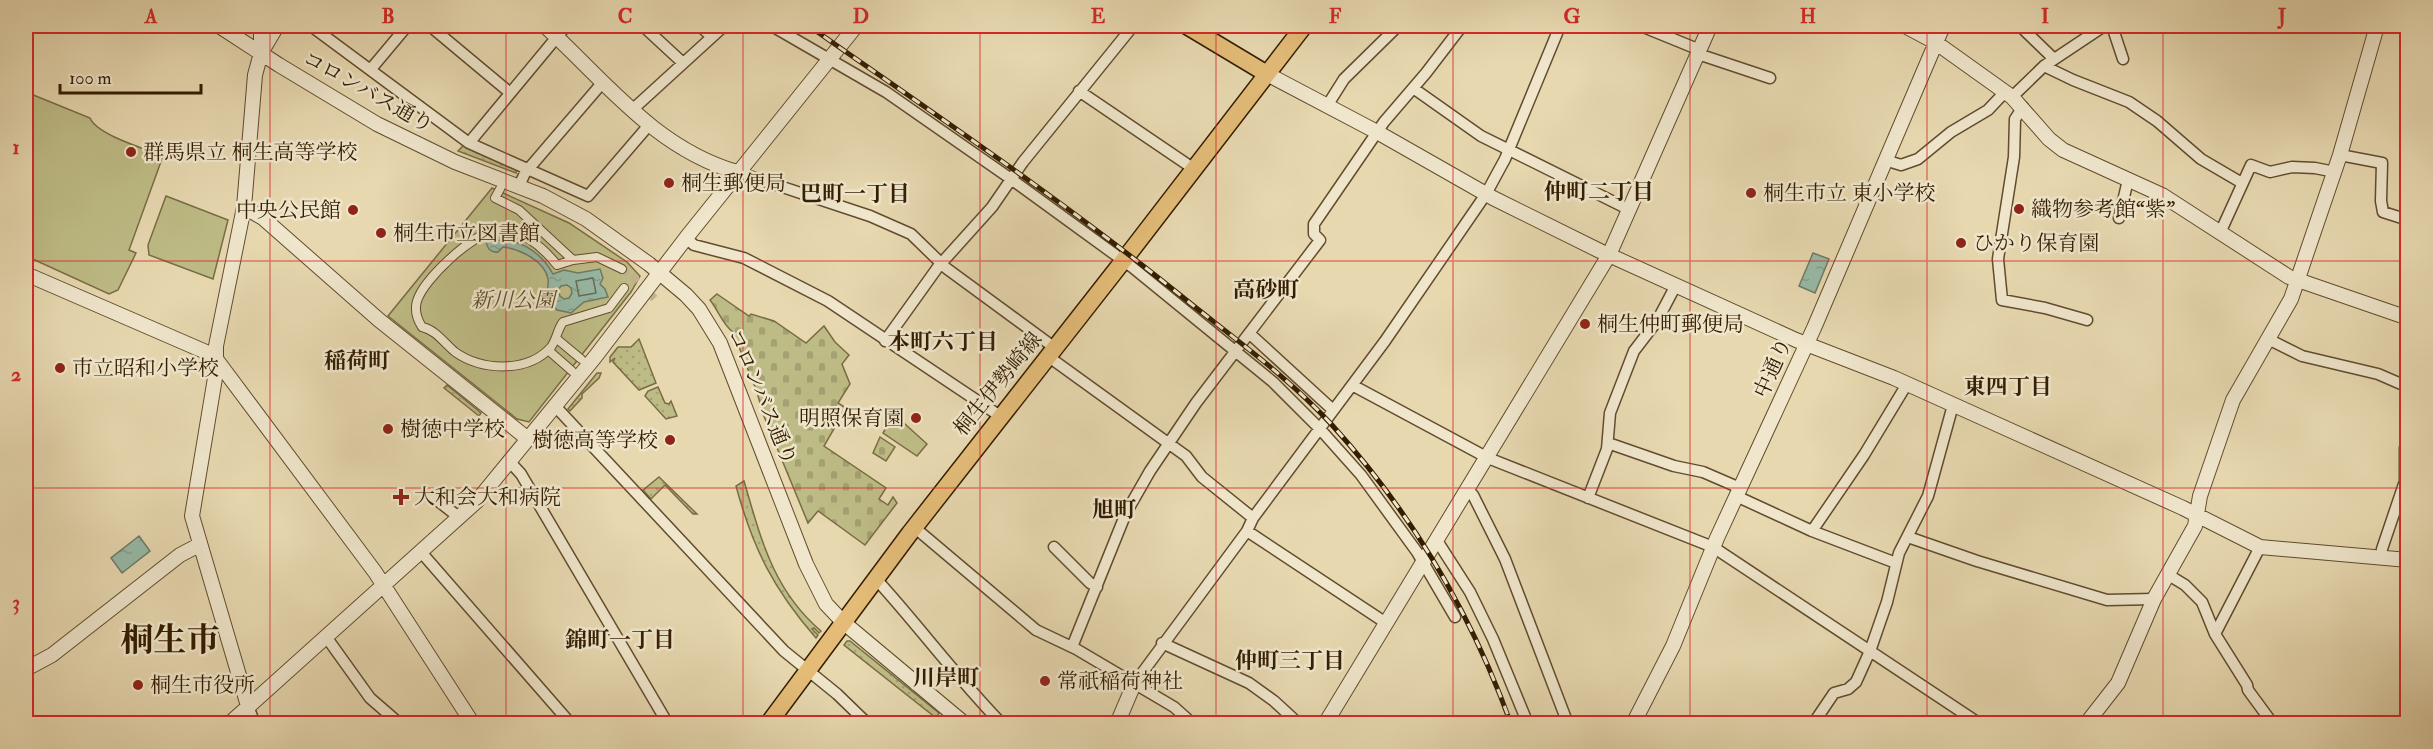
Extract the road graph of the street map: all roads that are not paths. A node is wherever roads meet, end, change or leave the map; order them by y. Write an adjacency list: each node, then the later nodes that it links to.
1 (219, 26): 31 (street, コロンバス通り)
2 (265, 26): 31 (street)
3 (278, 26): 31 (street)
4 (311, 26): 37 (street)
5 (407, 26): 37 (street)
6 (430, 26): 43 (street)
7 (545, 26): 27 (street)
8 (644, 26): 35 (street)
9 (700, 26): 28 (street)
10 (724, 26): 28 (street)
11 (772, 26): 32 (street)
12 (856, 26): 32 (street)
13 (1133, 26): 42 (street)
14 (1187, 26): 38 (main road)
15 (1304, 26): 38 (main road, 桐生伊勢崎線)
16 (1398, 26): 45 (street)
17 (1462, 26): 41 (street)
18 (1560, 26): 51 (street)
19 (1641, 26): 30 (street)
20 (1710, 26): 30 (street)
21 (1905, 26): 29 (street)
22 (1943, 26): 29 (street, 中通り)
23 (2020, 26): 33 (street)
24 (2104, 26): 33 (street)
25 (2112, 26): 34 (street)
26 (2377, 26): 52 (street)
27 (561, 31): 40 (street); 43 (street)
28 (712, 37): 35 (street)
29 (1935, 42): 44 (street); 53 (street, 中通り)
30 (1699, 52): 39 (street); 65 (street)
31 (261, 53): 61 (street, コロンバス通り); 64 (street)
32 (828, 59): 56 (street); 58 (street)
33 (2054, 59): 36 (street)
34 (2123, 59)
35 (683, 63): 47 (street)
36 (2044, 66): 44 (street); 60 (street)
37 (371, 69): 50 (street)
38 (1266, 74): 45 (street); 54 (main road, 桐生伊勢崎線)
39 (1770, 78)
40 (603, 82): 47 (street); 55 (street)
41 (1413, 88): 49 (street); 51 (street)
42 (1079, 91): 54 (street); 58 (street)
43 (509, 92): 50 (street)
44 (2008, 94): 46 (street); 53 (street)
45 (1327, 106): 49 (street)
46 (2023, 107): 59 (street); 81 (street)
47 (632, 110): 48 (street)
48 (649, 125): 55 (street); 56 (street)
49 (1377, 132): 63 (street); 82 (street)
50 (469, 143): 55 (street)
51 (1508, 150): 63 (street); 65 (street)
52 (2340, 155): 57 (street); 67 (street)
53 (1885, 160): 86 (street, 中通り)
54 (1194, 169): 72 (main road, 桐生伊勢崎線)
55 (528, 170): 61 (street)
56 (737, 172): 69 (street); 73 (street)
57 (2335, 172): 60 (street); 77 (street)
58 (1011, 179): 72 (street); 73 (street)
59 (2128, 180): 66 (street); 68 (street)
60 (2242, 183): 68 (street)
61 (519, 186): 75 (street, コロンバス通り)
62 (501, 189): 71 (street)
63 (1486, 194): 70 (street); 94 (street)
64 (244, 207): 90 (street); 102 (street)
65 (1630, 210): 70 (street)
66 (2119, 218)
67 (2408, 220)
68 (2220, 233): 77 (street)
69 (686, 238): 75 (street); 85 (street)
70 (1609, 255): 78 (street); 105 (street)
71 (573, 260): 74 (street); 87 (street)
72 (1124, 261): 88 (main road, 桐生伊勢崎線); 89 (street)
73 (942, 264): 85 (street); 88 (street)
74 (622, 269)
75 (659, 272): 97 (street); 134 (street, コロンバス通り)
76 (26, 274): 90 (street)
77 (2298, 281): 80 (street); 84 (street)
78 (1677, 285): 86 (street); 104 (street)
79 (624, 288): 83 (street)
80 (2408, 318)
81 (2087, 320)
82 (1250, 334): 89 (street); 98 (street)
83 (557, 339): 87 (street); 91 (street)
84 (2268, 339): 95 (street); 111 (street)
85 (885, 341): 99 (street)
86 (1807, 343): 93 (street); 108 (street, 中通り)
87 (548, 350): 92 (street)
88 (1052, 352): 99 (main road, 桐生伊勢崎線); 103 (street)
89 (1236, 352): 100 (street); 103 (street)
90 (216, 359): 119 (street); 130 (street)
91 (581, 359)
92 (572, 370)
93 (1907, 384): 96 (street); 116 (street)
94 (1352, 385): 98 (street); 105 (street)
95 (2408, 387)
96 (1953, 405): 111 (street); 117 (street)
97 (555, 406): 102 (street); 142 (street)
98 (1333, 410): 100 (street)
99 (1000, 416): 114 (main road, 桐生伊勢崎線)
100 (1320, 429): 113 (street); 126 (street)
101 (2408, 436): 124 (street)
102 (528, 439): 106 (street)
103 (1168, 443): 113 (street); 131 (street)
104 (1608, 443): 108 (street); 110 (street)
105 (1488, 458): 107 (street); 110 (street)
106 (510, 462): 112 (street); 152 (street)
107 (1467, 490): 118 (street); 161 (street)
108 (1738, 492): 116 (street); 121 (street, 中通り)
109 (433, 497): 112 (street)
110 (1588, 498): 121 (street)
111 (2196, 514): 122 (street); 128 (street)
112 (460, 518): 123 (street)
113 (1253, 518): 115 (street)
114 (914, 527): 129 (main road, 桐生伊勢崎線); 139 (street)
115 (1247, 531): 135 (street); 138 (street)
116 (1812, 531): 127 (street)
117 (1908, 537): 127 (street); 132 (street)
118 (1437, 539): 126 (street); 160 (street)
119 (199, 545): 141 (street); 144 (street)
120 (1054, 547): 131 (street)
121 (1713, 547): 140 (street); 162 (street, 中通り)
122 (2260, 547): 124 (street); 136 (street)
123 (421, 552): 130 (street); 151 (street)
124 (2381, 558): 125 (street)
125 (2408, 560)
126 (1423, 561): 133 (street); 135 (street)
127 (1896, 563): 140 (street)
128 (2167, 574): 132 (street); 136 (street)
129 (876, 579): 134 (main road, 桐生伊勢崎線); 155 (street)
130 (383, 584): 137 (street); 150 (street)
131 (1097, 587): 139 (street)
132 (2154, 599): 165 (street)
133 (1455, 617)
134 (843, 622): 142 (main road, 桐生伊勢崎線); 154 (street, コロンバス通り)
135 (1386, 623): 159 (street)
136 (2215, 634): 166 (street)
137 (327, 638): 144 (street); 149 (street)
138 (1162, 643): 143 (street); 158 (street)
139 (1072, 647): 143 (street)
140 (1870, 651): 163 (street); 164 (street)
141 (26, 669)
142 (808, 671): 146 (main road, 桐生伊勢崎線); 153 (street)
143 (1134, 684): 156 (street); 157 (street)
144 (248, 706): 147 (street); 148 (street)
145 (2408, 718): 167 (street)
146 (774, 721)
147 (229, 723)
148 (255, 723)
149 (400, 723)
150 (473, 723)
151 (572, 723)
152 (668, 723)
153 (868, 723)
154 (965, 723)
155 (1002, 723)
156 (1117, 723)
157 (1193, 723)
158 (1299, 723)
159 (1325, 723)
160 (1528, 723)
161 (1568, 723)
162 (1633, 723)
163 (1813, 723)
164 (1980, 723)
165 (2086, 723)
166 (2272, 723)
167 (2402, 723)

